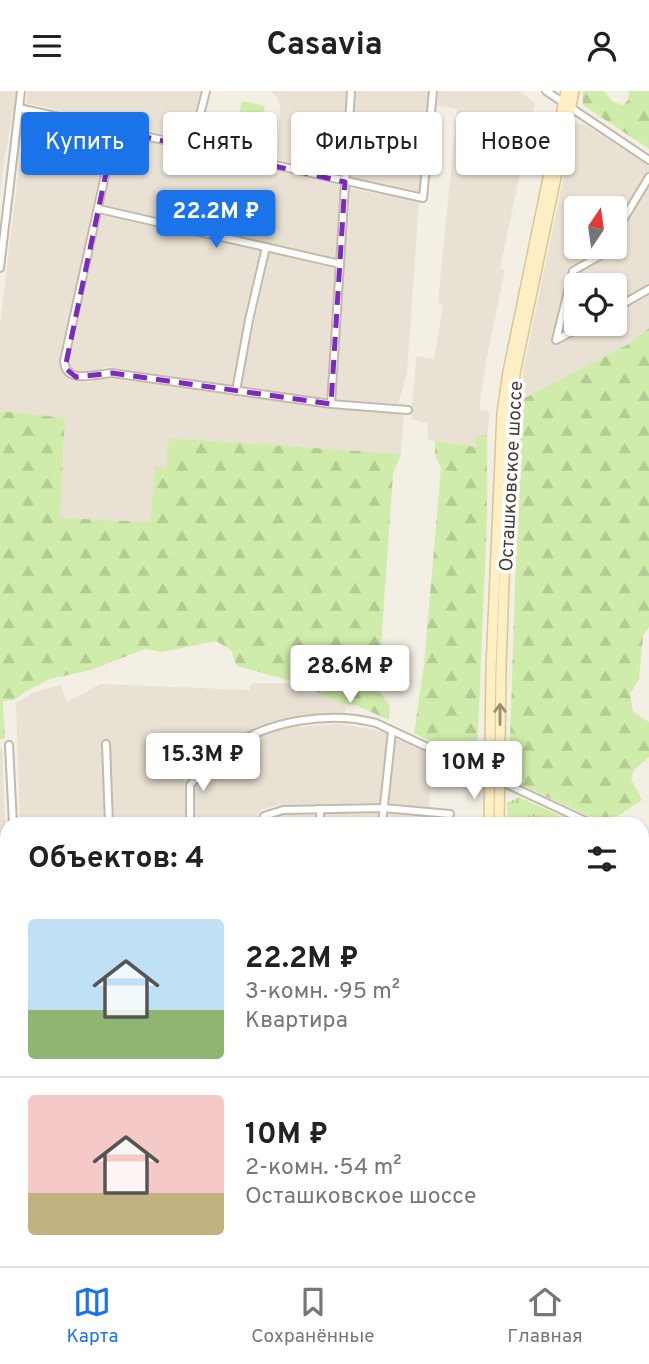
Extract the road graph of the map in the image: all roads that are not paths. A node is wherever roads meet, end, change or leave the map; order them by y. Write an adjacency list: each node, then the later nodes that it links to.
1 (22, 91): 9 (street)
2 (206, 91): 11 (street)
3 (351, 91): 16 (street)
4 (433, 91): 16 (street)
5 (546, 91): 8 (street)
6 (566, 91): 8 (main road, Осташковское шоссе)
7 (574, 91): 8 (main road, Осташковское шоссе)
8 (567, 106): 12 (street); 34 (main road, Осташковское шоссе); 35 (main road, Осташковское шоссе, one-way to 8)
9 (19, 109): 10 (street); 22 (street)
10 (33, 112)
11 (201, 112)
12 (649, 160)
13 (277, 166): 16 (street)
14 (106, 175): 17 (street)
15 (649, 177): 18 (street)
16 (345, 182): 21 (street)
17 (99, 209): 19 (street); 28 (street)
18 (627, 213)
19 (267, 247): 21 (street); 28 (street)
20 (594, 259): 23 (street)
21 (340, 264): 29 (street)
22 (0, 268)
23 (573, 273)
24 (649, 289): 25 (street)
25 (627, 302)
26 (564, 308): 27 (street)
27 (564, 336)
28 (236, 391): 29 (street)
29 (331, 404): 30 (street)
30 (408, 410)
31 (392, 731): 34 (street); 36 (street); 41 (street)
32 (106, 744): 40 (street)
33 (9, 745): 39 (street)
34 (489, 777): 35 (street); 45 (main road, Осташковское шоссе)
35 (500, 782): 46 (main road, Осташковское шоссе); 47 (street)
36 (383, 808): 37 (street); 38 (street); 44 (street)
37 (320, 809): 42 (street); 43 (street)
38 (450, 814)
39 (13, 817)
40 (109, 817)
41 (190, 817)
42 (263, 817)
43 (320, 817)
44 (382, 817)
45 (489, 817)
46 (499, 817)
47 (577, 817)

